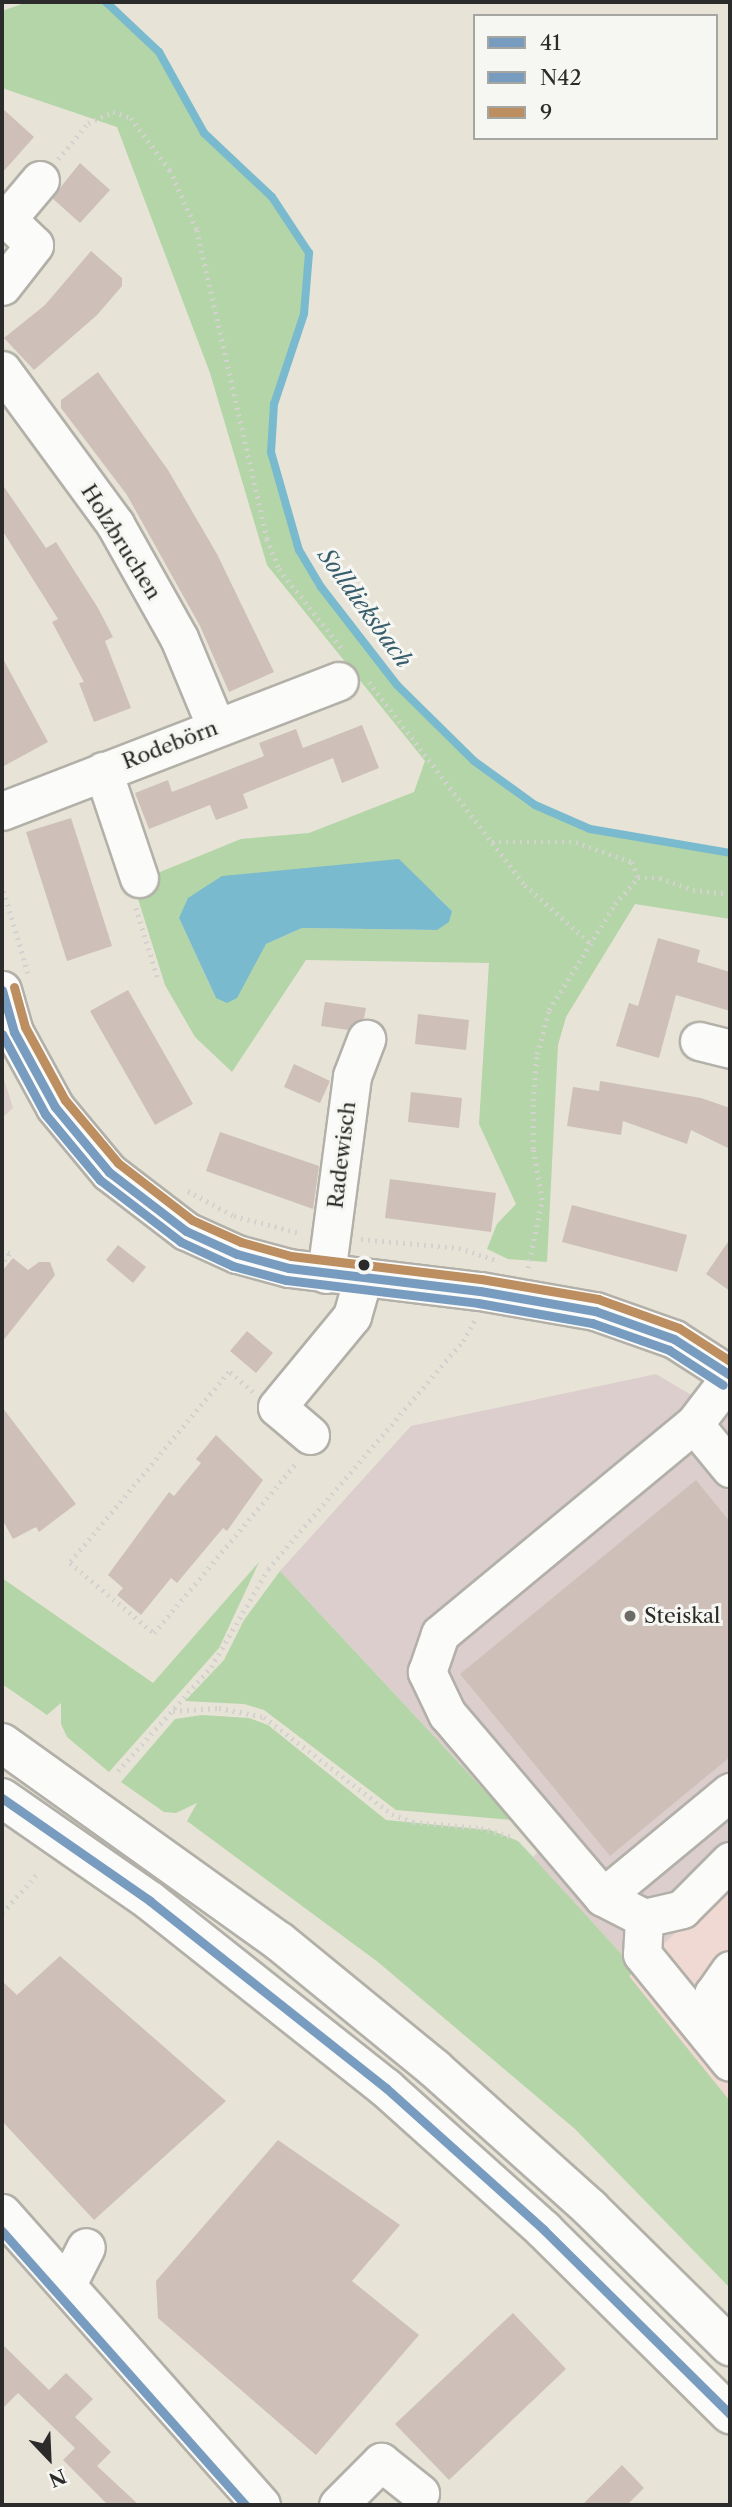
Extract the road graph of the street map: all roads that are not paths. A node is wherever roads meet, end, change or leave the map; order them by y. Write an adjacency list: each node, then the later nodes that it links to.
1 (40, 180): 2 (street)
2 (2, 286)
3 (2, 370): 5 (street, Holzbruchen)
4 (351, 672): 5 (street, Rodebörn)
5 (216, 727): 6 (street, Rodebörn)
6 (103, 771): 7 (street, Rodebörn); 8 (street)
7 (2, 811)
8 (137, 875)
9 (2, 990): 11 (street)
10 (366, 1039): 11 (street, Radewisch)
11 (326, 1274): 12 (street)
12 (363, 1278): 13 (street); 15 (street)
13 (730, 1376): 14 (street)
14 (694, 1424): 16 (street); 21 (street)
15 (310, 1435)
16 (730, 1468)
17 (2, 1743): 29 (highway)
18 (730, 1792): 21 (street)
19 (2, 1798): 30 (highway)
20 (730, 1861): 22 (street)
21 (603, 1897): 22 (street)
22 (644, 1918): 25 (street)
23 (726, 1974): 24 (street)
24 (730, 2030)
25 (730, 2062)
26 (2, 2213): 28 (street)
27 (86, 2247): 28 (street)
28 (68, 2282): 32 (street)
29 (730, 2346)
30 (730, 2414)
31 (420, 2493): 33 (street)
32 (261, 2505)
33 (338, 2505)

